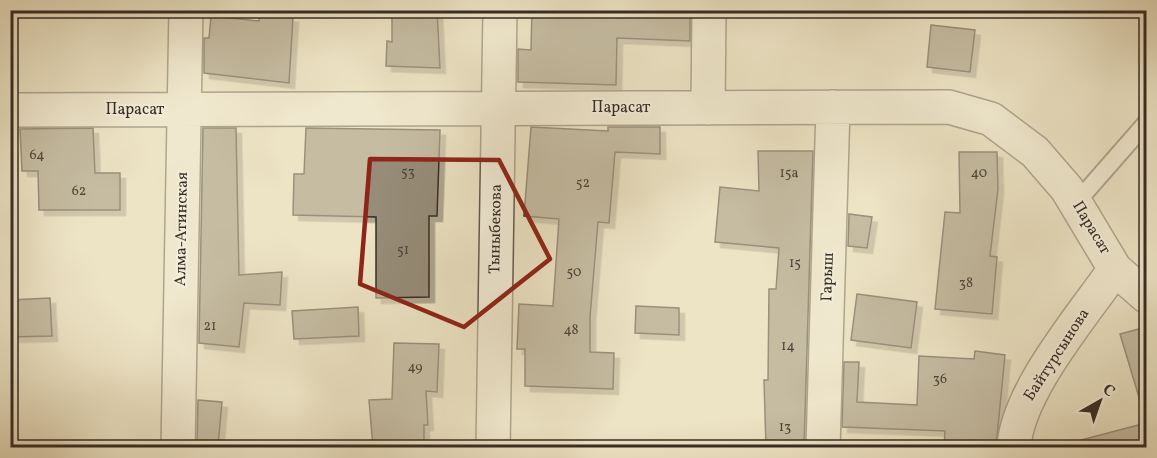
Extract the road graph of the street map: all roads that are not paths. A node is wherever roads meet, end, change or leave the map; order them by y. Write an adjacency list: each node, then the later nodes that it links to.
1 (186, 10): 8 (street, Алма-Атинская)
2 (500, 10): 5 (street, Тыныбекова)
3 (709, 10): 6 (street)
4 (833, 107): 6 (street, Парасат); 10 (street, Парасат); 16 (street, Гарыш)
5 (498, 108): 6 (street, Парасат); 8 (street, Парасат); 15 (street, Тыныбекова)
6 (708, 108)
7 (10, 110): 8 (street, Парасат)
8 (185, 110): 14 (street, Алма-Атинская)
9 (1146, 123): 10 (lane)
10 (1076, 203): 12 (street, Парасат)
11 (1146, 262): 12 (street)
12 (1115, 269): 13 (street, Парасат); 17 (street, Байтурсынова)
13 (1146, 296)
14 (178, 447)
15 (493, 447)
16 (823, 447)
17 (1014, 447)

